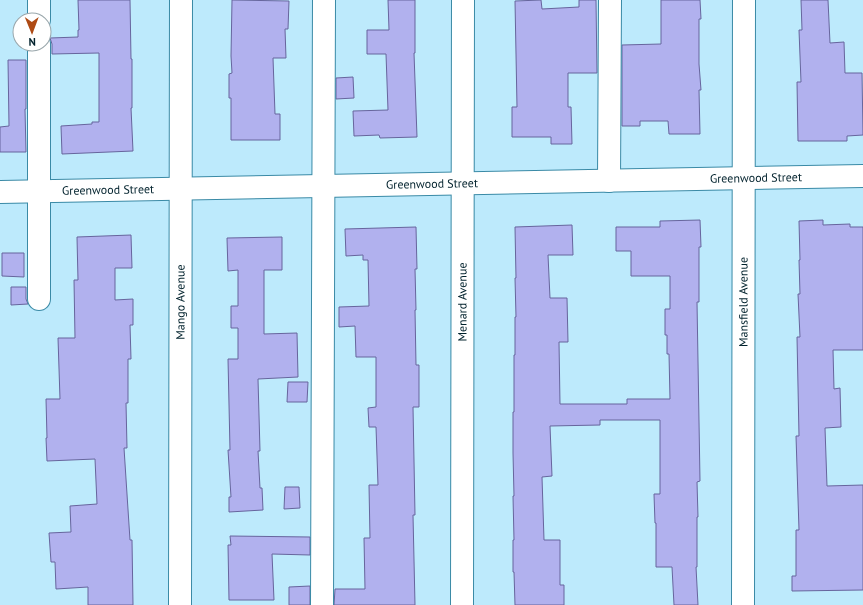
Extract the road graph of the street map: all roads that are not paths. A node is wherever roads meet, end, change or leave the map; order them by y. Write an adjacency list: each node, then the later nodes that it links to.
1 (39, 0): 7 (street)
2 (181, 0): 14 (street, Mango Avenue)
3 (324, 0): 13 (street)
4 (463, 0): 12 (street, Menard Avenue)
5 (610, 0): 11 (street)
6 (744, 0): 10 (street, Mansfield Avenue)
7 (39, 12)
8 (39, 52): 15 (street)
9 (863, 176): 10 (street, Greenwood Street)
10 (744, 178): 11 (street, Greenwood Street); 21 (street, Mansfield Avenue)
11 (609, 181): 12 (street, Greenwood Street)
12 (463, 183): 13 (street, Greenwood Street); 20 (street, Menard Avenue)
13 (324, 186): 14 (street, Greenwood Street); 19 (street)
14 (181, 189): 15 (street, Greenwood Street); 18 (street, Mango Avenue)
15 (39, 190): 16 (street, Greenwood Street); 17 (street)
16 (0, 192)
17 (39, 299)
18 (180, 605)
19 (322, 605)
20 (462, 605)
21 (743, 605)

